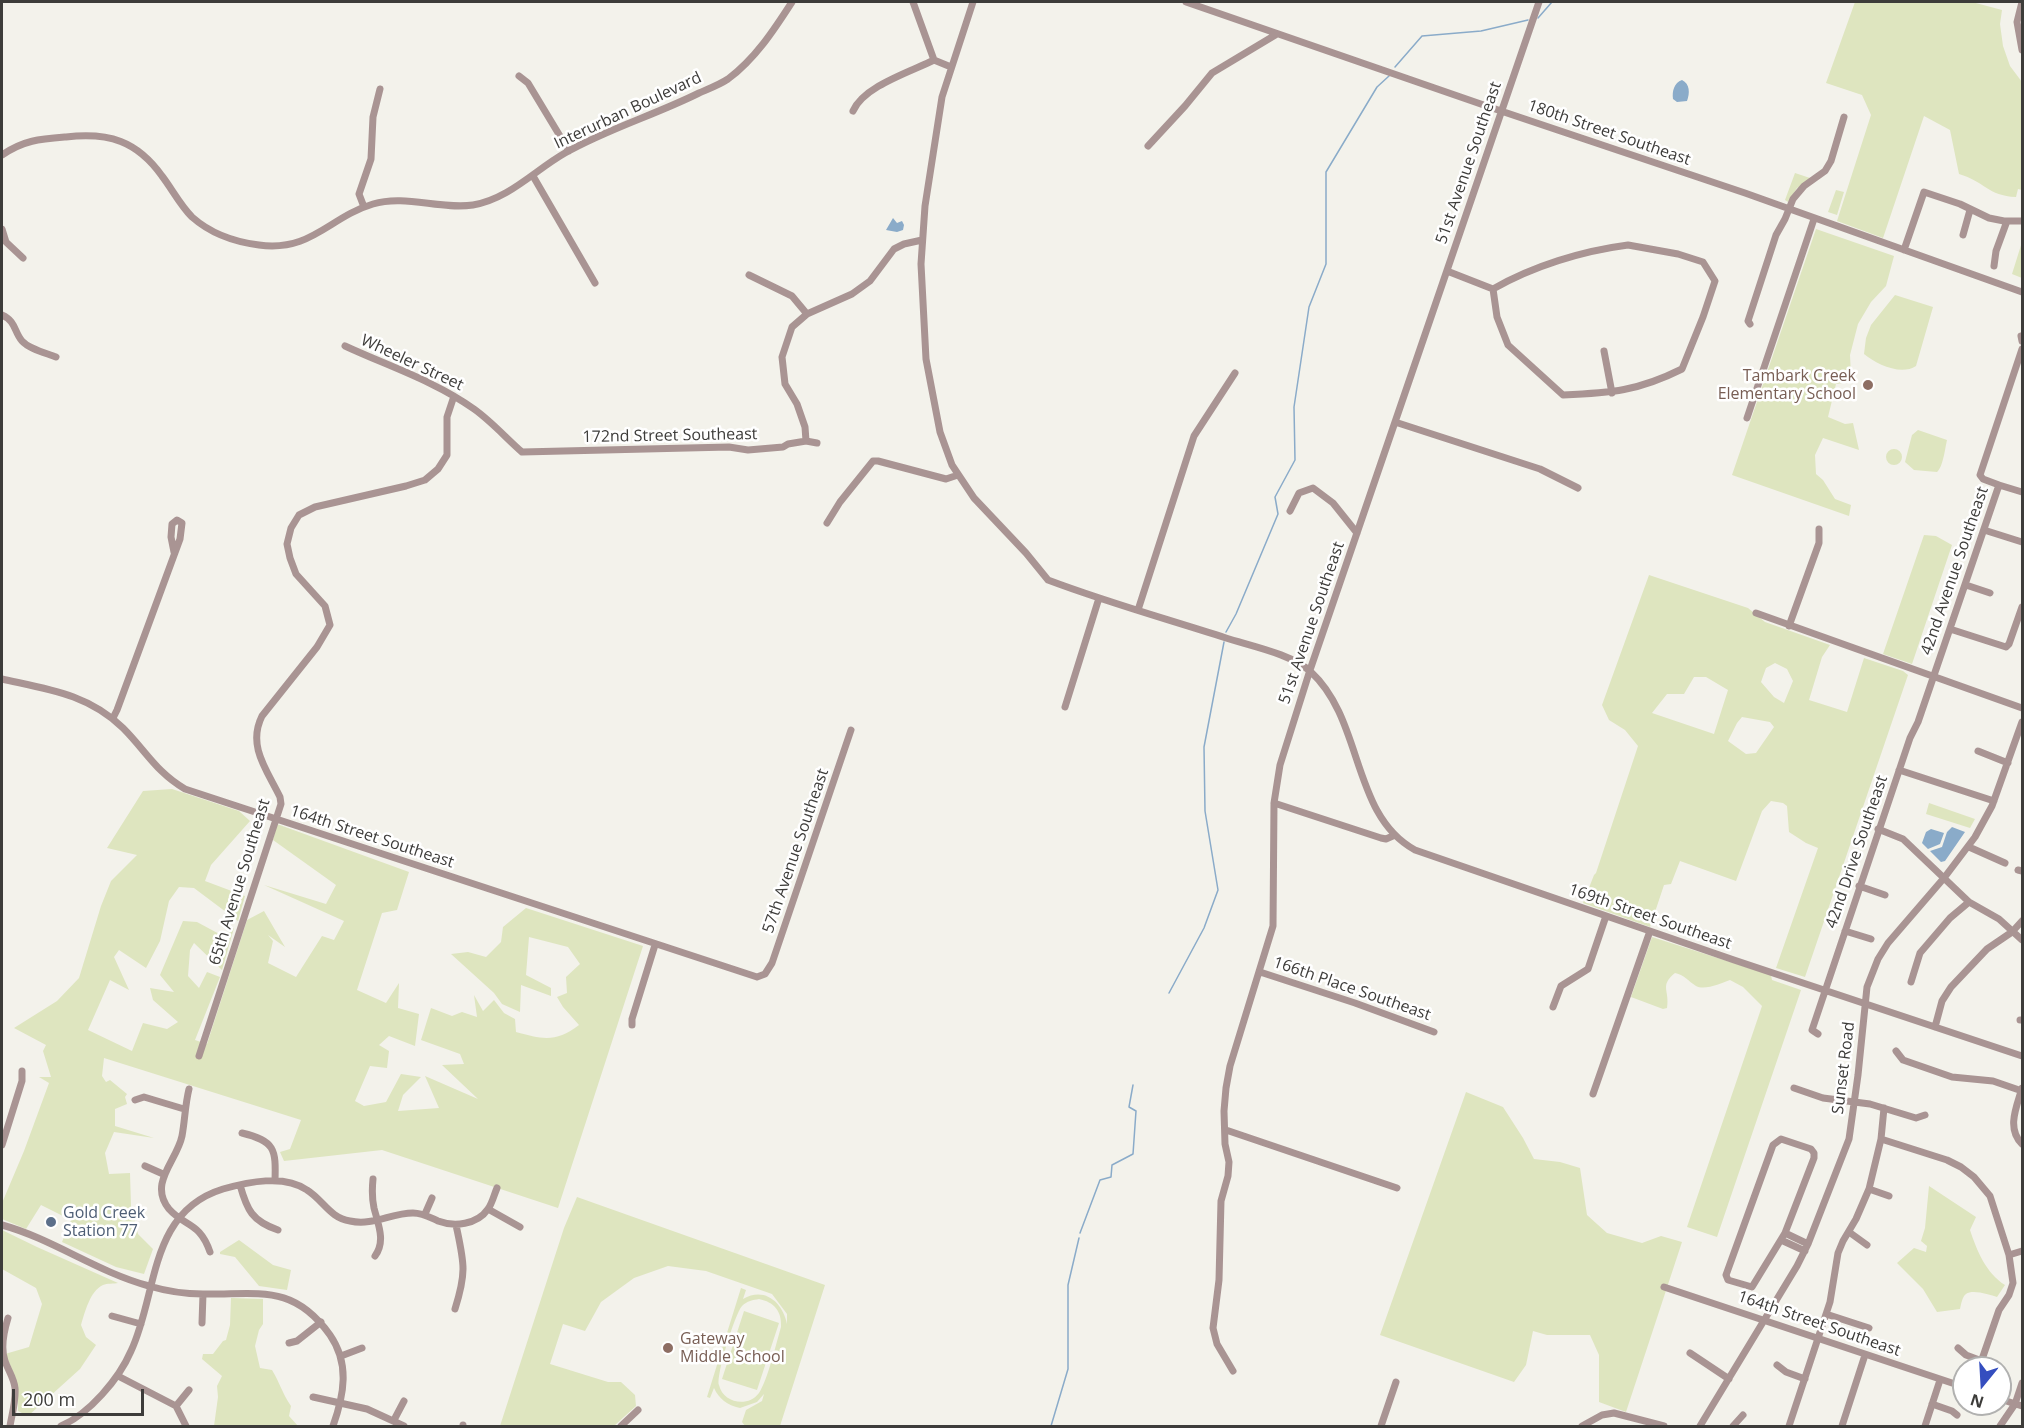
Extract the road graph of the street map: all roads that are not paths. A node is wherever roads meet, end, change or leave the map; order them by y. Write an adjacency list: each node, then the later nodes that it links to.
1 (792, 2): 17 (street, Interurban Boulevard)
2 (913, 2): 9 (street)
3 (973, 2): 10 (street)
4 (1186, 2): 7 (street, 180th Street Southeast)
5 (1539, 2): 14 (street, 51st Avenue Southeast)
6 (2022, 2): 8 (street)
7 (1276, 34): 14 (street, 180th Street Southeast); 16 (street)
8 (2022, 51)
9 (934, 60): 10 (street); 13 (street)
10 (951, 67): 28 (street)
11 (519, 75): 17 (street)
12 (380, 89): 20 (street)
13 (853, 111)
14 (1501, 111): 21 (street, 180th Street Southeast); 32 (street, 51st Avenue Southeast)
15 (1844, 117): 21 (street)
16 (1148, 146)
17 (569, 151): 19 (street, Interurban Boulevard)
18 (2, 155): 20 (street, Interurban Boulevard)
19 (532, 176): 20 (street, Interurban Boulevard); 34 (street)
20 (364, 207)
21 (1789, 209): 23 (street, 180th Street Southeast); 39 (street)
22 (1970, 210): 24 (street); 27 (street); 29 (street)
23 (1814, 219): 29 (street, 180th Street Southeast); 47 (street)
24 (2007, 221): 25 (street); 31 (street)
25 (2022, 221)
26 (2, 229): 30 (street)
27 (1962, 235)
28 (922, 240): 37 (street); 52 (street)
29 (1904, 250): 36 (street, 180th Street Southeast)
30 (23, 258)
31 (1994, 266)
32 (1448, 271): 35 (street); 48 (street, 51st Avenue Southeast)
33 (749, 274): 37 (street)
34 (595, 283)
35 (1492, 289): 45 (street); 45 (street)
36 (2022, 292)
37 (807, 314): 49 (street)
38 (2, 315): 43 (street)
39 (1750, 324)
40 (345, 346): 46 (street, Wheeler Street)
41 (2022, 348): 53 (street, 42nd Avenue Southeast)
42 (1604, 351): 45 (street)
43 (56, 357)
44 (1235, 373): 67 (street)
45 (1612, 393)
46 (454, 396): 51 (street, Wheeler Street); 84 (street, 65th Avenue Southeast)
47 (1747, 418)
48 (1395, 422): 54 (street); 60 (street, 51st Avenue Southeast)
49 (806, 441): 50 (street, 172nd Street Southeast); 51 (street, 172nd Street Southeast)
50 (818, 443)
51 (522, 452)
52 (958, 475): 57 (street); 65 (street)
53 (1999, 484): 55 (street); 59 (street, 42nd Avenue Southeast)
54 (1578, 488)
55 (2022, 492)
56 (1290, 511): 60 (street)
57 (827, 524)
58 (1819, 529): 69 (street)
59 (1984, 530): 61 (street); 63 (street, 42nd Avenue Southeast)
60 (1357, 533): 71 (street, 51st Avenue Southeast)
61 (2022, 542)
62 (174, 552): 76 (street)
63 (1966, 585): 64 (street); 70 (street, 42nd Avenue Southeast)
64 (1990, 593)
65 (1099, 598): 67 (street); 74 (street)
66 (2022, 607): 70 (street)
67 (1138, 610): 71 (street)
68 (1756, 614): 69 (street)
69 (1789, 626): 72 (street)
70 (1950, 629): 72 (street, 42nd Avenue Southeast)
71 (1310, 670): 83 (street, 51st Avenue Southeast); 86 (street)
72 (1934, 677): 75 (street); 81 (street, 42nd Drive Southeast)
73 (2, 679): 76 (street, 164th Street Southeast)
74 (1065, 707)
75 (2022, 708)
76 (112, 718): 84 (street, 164th Street Southeast)
77 (2022, 722): 80 (street, Sunset Road)
78 (851, 730): 102 (street, 57th Avenue Southeast)
79 (1978, 751): 80 (street)
80 (2008, 764): 82 (street, Sunset Road)
81 (1899, 770): 82 (street); 85 (street, 42nd Drive Southeast)
82 (1994, 801): 87 (street, Sunset Road)
83 (1274, 803): 86 (street); 101 (street, 51st Avenue Southeast)
84 (276, 820): 100 (street, 164th Street Southeast); 112 (street, 65th Avenue Southeast)
85 (1878, 829): 89 (street); 90 (street, 42nd Drive Southeast)
86 (1395, 835): 93 (street, 169th Street Southeast)
87 (1969, 847): 88 (street); 89 (street, Sunset Road)
88 (2005, 863)
89 (1944, 878): 92 (street); 105 (street, Sunset Road)
90 (1859, 886): 91 (street); 96 (street, 42nd Drive Southeast)
91 (1885, 895)
92 (1969, 902): 97 (street); 103 (street)
93 (1606, 916): 95 (street, 169th Street Southeast); 106 (street)
94 (2022, 921): 97 (street)
95 (1650, 931): 104 (street, 169th Street Southeast); 118 (street)
96 (1845, 931): 98 (street); 104 (street, 42nd Drive Southeast)
97 (2012, 932): 99 (street); 108 (street)
98 (1871, 939)
99 (2022, 940)
100 (655, 945): 102 (street, 164th Street Southeast); 107 (street)
101 (1260, 972): 109 (street, 166th Place Southeast); 124 (street, 51st Avenue Southeast)
102 (761, 976)
103 (1911, 982)
104 (1825, 990): 105 (street, 169th Street Southeast); 110 (street, 42nd Drive Southeast)
105 (1865, 1003): 108 (street, 169th Street Southeast); 120 (street, Sunset Road)
106 (1553, 1007)
107 (632, 1025)
108 (1935, 1027): 113 (street, 169th Street Southeast)
109 (1434, 1032)
110 (1818, 1034)
111 (1896, 1051): 117 (street)
112 (199, 1056)
113 (2022, 1056)
114 (21, 1071): 128 (street)
115 (1794, 1088): 120 (street)
116 (189, 1089): 122 (street)
117 (2022, 1090): 127 (street)
118 (1593, 1094)
119 (135, 1100): 122 (street)
120 (1854, 1102): 121 (street); 150 (street, Sunset Road)
121 (1884, 1108): 123 (street); 126 (street)
122 (184, 1109): 130 (street)
123 (1925, 1115)
124 (1226, 1130): 135 (street); 177 (street, 51st Avenue Southeast)
125 (242, 1133): 132 (street)
126 (1881, 1139): 136 (street); 153 (street)
127 (2022, 1144)
128 (2, 1145)
129 (145, 1166): 130 (street)
130 (164, 1174): 141 (street)
131 (373, 1179): 142 (street)
132 (275, 1181): 133 (street); 142 (street)
133 (240, 1185): 141 (street); 146 (street)
134 (497, 1188): 139 (street)
135 (1397, 1188)
136 (1869, 1189): 137 (street); 147 (street)
137 (1889, 1196)
138 (432, 1198): 140 (street)
139 (488, 1209): 144 (street); 145 (street)
140 (425, 1214): 142 (street); 144 (street)
141 (180, 1217): 152 (street); 155 (street)
142 (379, 1221): 154 (street)
143 (2, 1225): 155 (street)
144 (456, 1225): 158 (street)
145 (520, 1227)
146 (278, 1230)
147 (1849, 1232): 149 (street); 159 (street)
148 (1783, 1237): 148 (street); 150 (street)
149 (1867, 1245)
150 (1807, 1248): 162 (street, Sunset Road)
151 (2022, 1251): 153 (street)
152 (210, 1252)
153 (2009, 1255): 175 (street)
154 (375, 1256)
155 (150, 1286): 157 (street); 165 (street)
156 (1664, 1287): 162 (street, 164th Street Southeast)
157 (203, 1294): 163 (street); 164 (street)
158 (455, 1309)
159 (1826, 1314): 166 (street); 167 (street)
160 (112, 1316): 165 (street)
161 (8, 1318): 196 (street)
162 (1765, 1321): 167 (street, 164th Street Southeast); 180 (street, Sunset Road)
163 (321, 1322): 168 (street); 173 (street)
164 (202, 1323)
165 (141, 1324): 178 (street)
166 (1869, 1328)
167 (1818, 1339): 172 (street, 164th Street Southeast); 179 (street)
168 (289, 1343)
169 (362, 1348): 173 (street)
170 (1958, 1348): 174 (street)
171 (1690, 1353): 180 (street)
172 (1865, 1355): 181 (street, 164th Street Southeast); 208 (street)
173 (341, 1356): 188 (street)
174 (1968, 1356)
175 (1983, 1356)
176 (1777, 1365): 179 (street)
177 (1233, 1371)
178 (118, 1376): 191 (street); 197 (street)
179 (1804, 1378): 207 (street)
180 (1729, 1379): 205 (street, Sunset Road)
181 (1940, 1380): 184 (street, 164th Street Southeast); 189 (street)
182 (1396, 1382): 202 (street)
183 (2022, 1383): 190 (street)
184 (1952, 1384)
185 (189, 1390): 191 (street)
186 (313, 1397): 188 (street)
187 (404, 1401): 195 (street)
188 (341, 1403): 195 (street); 199 (street)
189 (1932, 1404): 193 (street); 209 (street)
190 (2019, 1405): 210 (street)
191 (176, 1406): 198 (street)
192 (638, 1410): 201 (street)
193 (1952, 1411)
194 (1743, 1415): 206 (street)
195 (394, 1420): 200 (street)
196 (10, 1426)
197 (61, 1426)
198 (186, 1426)
199 (333, 1426)
200 (404, 1426)
201 (621, 1426)
202 (1381, 1426)
203 (1582, 1426): 204 (street)
204 (1664, 1426)
205 (1700, 1426)
206 (1733, 1426)
207 (1789, 1426)
208 (1842, 1426)
209 (1925, 1426)
210 (2000, 1426)

